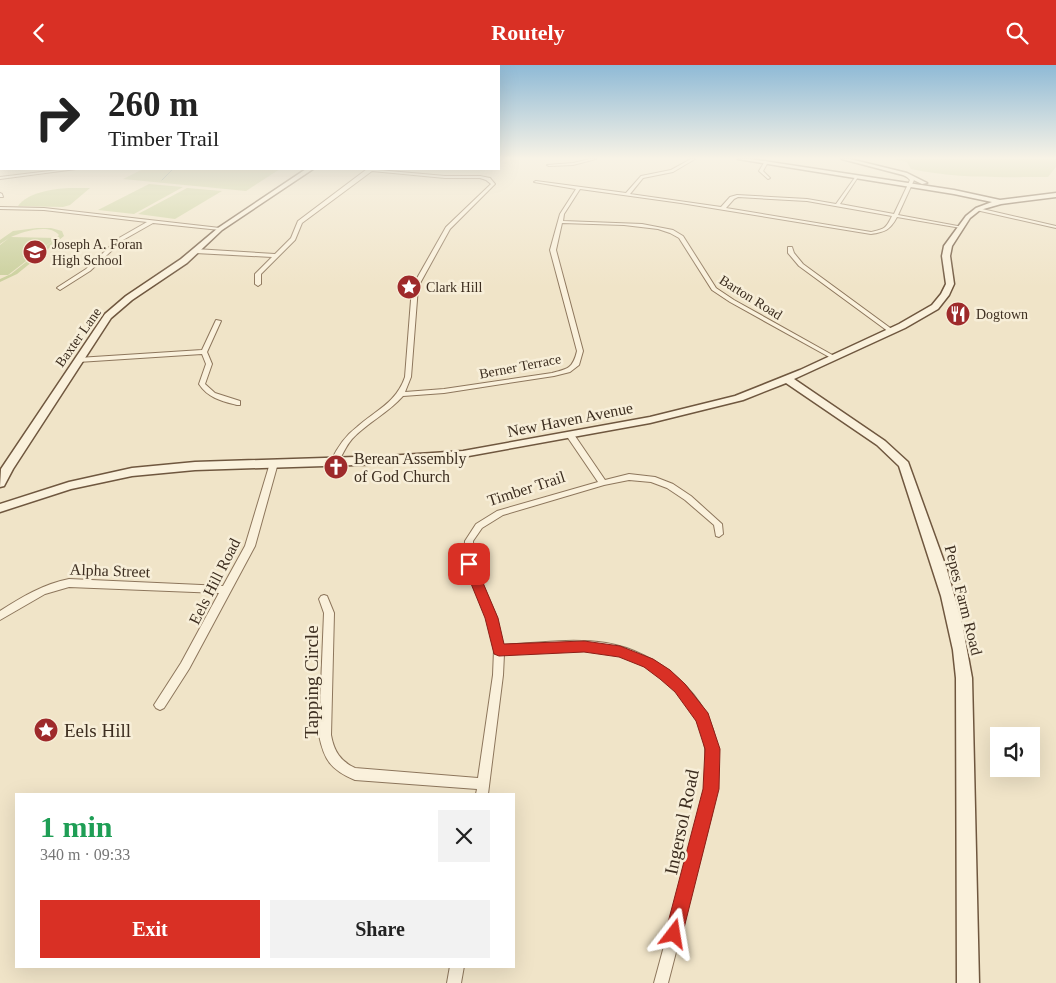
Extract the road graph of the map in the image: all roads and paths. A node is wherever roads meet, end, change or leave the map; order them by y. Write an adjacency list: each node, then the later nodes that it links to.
1 (261, 202): 20 (main road, Baxter Lane)
2 (327, 202): 23 (street)
3 (474, 202): 32 (street)
4 (570, 202): 17 (street, Berner Terrace)
5 (678, 202): 13 (street)
6 (729, 202): 13 (street)
7 (816, 202): 11 (street)
8 (839, 202): 11 (street)
9 (901, 202): 15 (street)
10 (1000, 202): 14 (main road, New Haven Avenue)
11 (837, 205): 15 (street)
12 (0, 208): 16 (street)
13 (723, 208): 15 (street)
14 (978, 209): 18 (main road, New Haven Avenue); 19 (street)
15 (894, 216): 18 (street)
16 (151, 222): 20 (street); 25 (street)
17 (560, 222): 29 (street, Barton Road); 32 (street, Berner Terrace)
18 (961, 227): 27 (main road, New Haven Avenue)
19 (1056, 227)
20 (220, 229): 22 (main road, Baxter Lane)
21 (790, 248): 27 (street)
22 (195, 251): 23 (street); 30 (main road, Baxter Lane)
23 (276, 256): 24 (street)
24 (258, 284)
25 (60, 288)
26 (218, 321): 28 (street)
27 (891, 331): 29 (main road, New Haven Avenue)
28 (204, 352): 30 (street); 33 (street)
29 (833, 357): 31 (main road, New Haven Avenue)
30 (78, 360): 37 (main road, Baxter Lane)
31 (787, 379): 34 (main road, New Haven Avenue); 50 (main road, Pepes Farm Road)
32 (401, 394): 35 (street)
33 (237, 403)
34 (570, 435): 35 (main road, New Haven Avenue); 38 (street)
35 (335, 461): 36 (main road, New Haven Avenue)
36 (274, 463): 39 (main road, New Haven Avenue); 41 (street, Eels Hill Road)
37 (0, 483)
38 (603, 483): 40 (street, Timber Trail); 44 (street, Timber Trail)
39 (0, 508)
40 (719, 534)
41 (227, 590): 43 (street, Alpha Street); 45 (street, Eels Hill Road)
42 (324, 599): 46 (street, Tapping Circle)
43 (0, 616)
44 (499, 650): 46 (street, Timber Trail); 49 (street, Ingersol Road)
45 (160, 705)
46 (483, 789)
47 (457, 968): 48 (street)
48 (454, 983)
49 (662, 983)
50 (968, 983)

